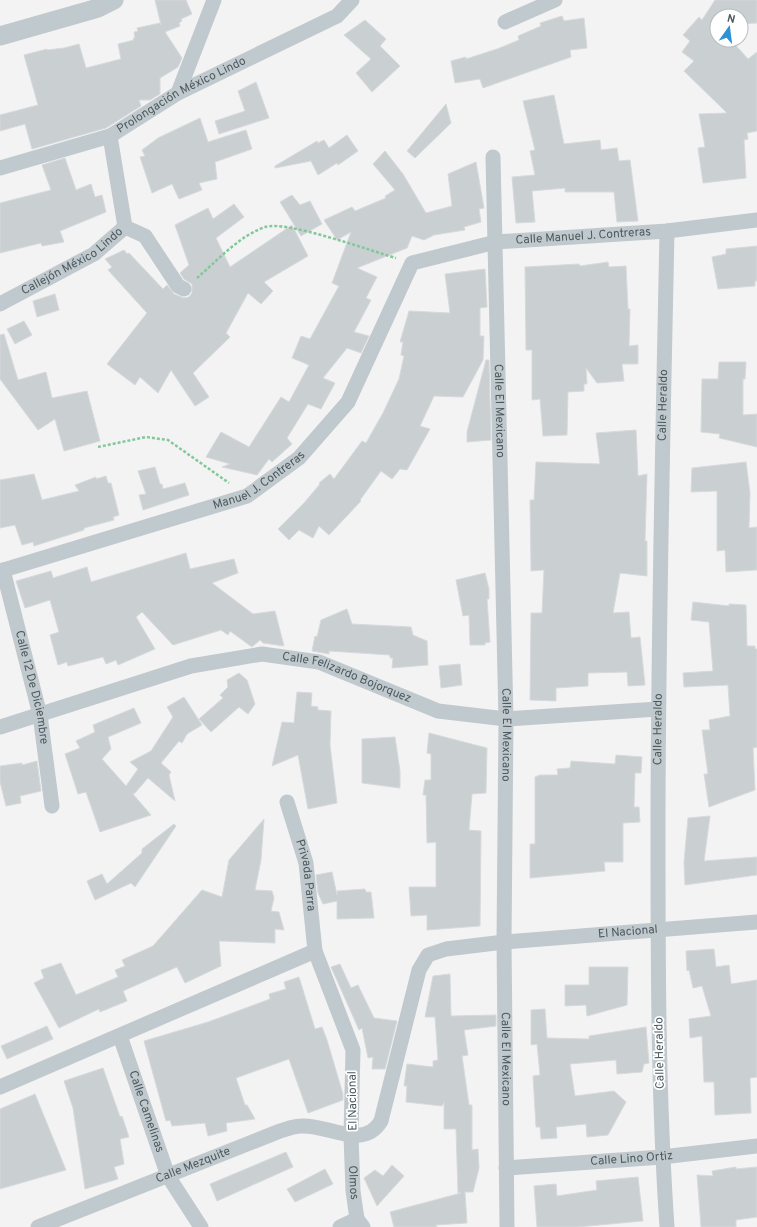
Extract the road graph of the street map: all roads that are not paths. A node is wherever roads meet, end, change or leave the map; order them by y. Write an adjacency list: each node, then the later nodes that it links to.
1 (114, 0): 6 (street)
2 (214, 0): 7 (street)
3 (352, 0): 7 (street, Prolongación México Lindo)
4 (555, 0): 5 (street)
5 (505, 22)
6 (0, 36)
7 (178, 93): 8 (street, Prolongación México Lindo)
8 (110, 136): 10 (street, Prolongación México Lindo); 12 (street, Callejón México Lindo)
9 (493, 157): 14 (street, Calle El Mexicano)
10 (0, 168)
11 (757, 220): 13 (street, Calle Manuel J. Contreras)
12 (125, 227): 16 (street); 17 (street, Callejón México Lindo)
13 (667, 231): 14 (street, Calle Manuel J. Contreras); 19 (street, Calle Heraldo)
14 (496, 242): 15 (street, Calle Manuel J. Contreras); 21 (street, Calle El Mexicano)
15 (412, 263): 18 (street, Manuel J. Contreras)
16 (184, 289)
17 (0, 304)
18 (1, 570): 20 (street, Calle 12 De Diciembre)
19 (658, 709): 21 (street, Calle Felizardo Bojorquez); 26 (street, Calle Heraldo)
20 (40, 715): 21 (street, Calle Felizardo Bojorquez); 22 (street, Calle Felizardo Bojorquez); 24 (street, Calle 12 De Diciembre)
21 (506, 719): 27 (street, Calle El Mexicano)
22 (0, 727)
23 (287, 802): 28 (street, Privada Parra)
24 (52, 806)
25 (757, 922): 26 (street, El Nacional)
26 (658, 930): 27 (street, El Nacional); 33 (street, Calle Heraldo)
27 (504, 942): 31 (street, El Nacional); 34 (street, Calle El Mexicano)
28 (315, 951): 29 (street); 31 (street, El Nacional)
29 (120, 1036): 30 (street); 35 (street, Calle Camelinas)
30 (0, 1087)
31 (352, 1136): 35 (street, Calle Mezquite); 36 (street, Olmos)
32 (757, 1146): 33 (street, Calle Lino Ortiz)
33 (662, 1157): 34 (street, Calle Lino Ortiz); 41 (street, Calle Heraldo)
34 (506, 1168): 40 (street, Calle El Mexicano)
35 (168, 1176): 37 (street, Calle Mezquite); 38 (street, Calle Camelinas)
36 (360, 1223): 39 (street)
37 (38, 1227)
38 (201, 1227)
39 (340, 1227)
40 (507, 1227)
41 (667, 1227)

